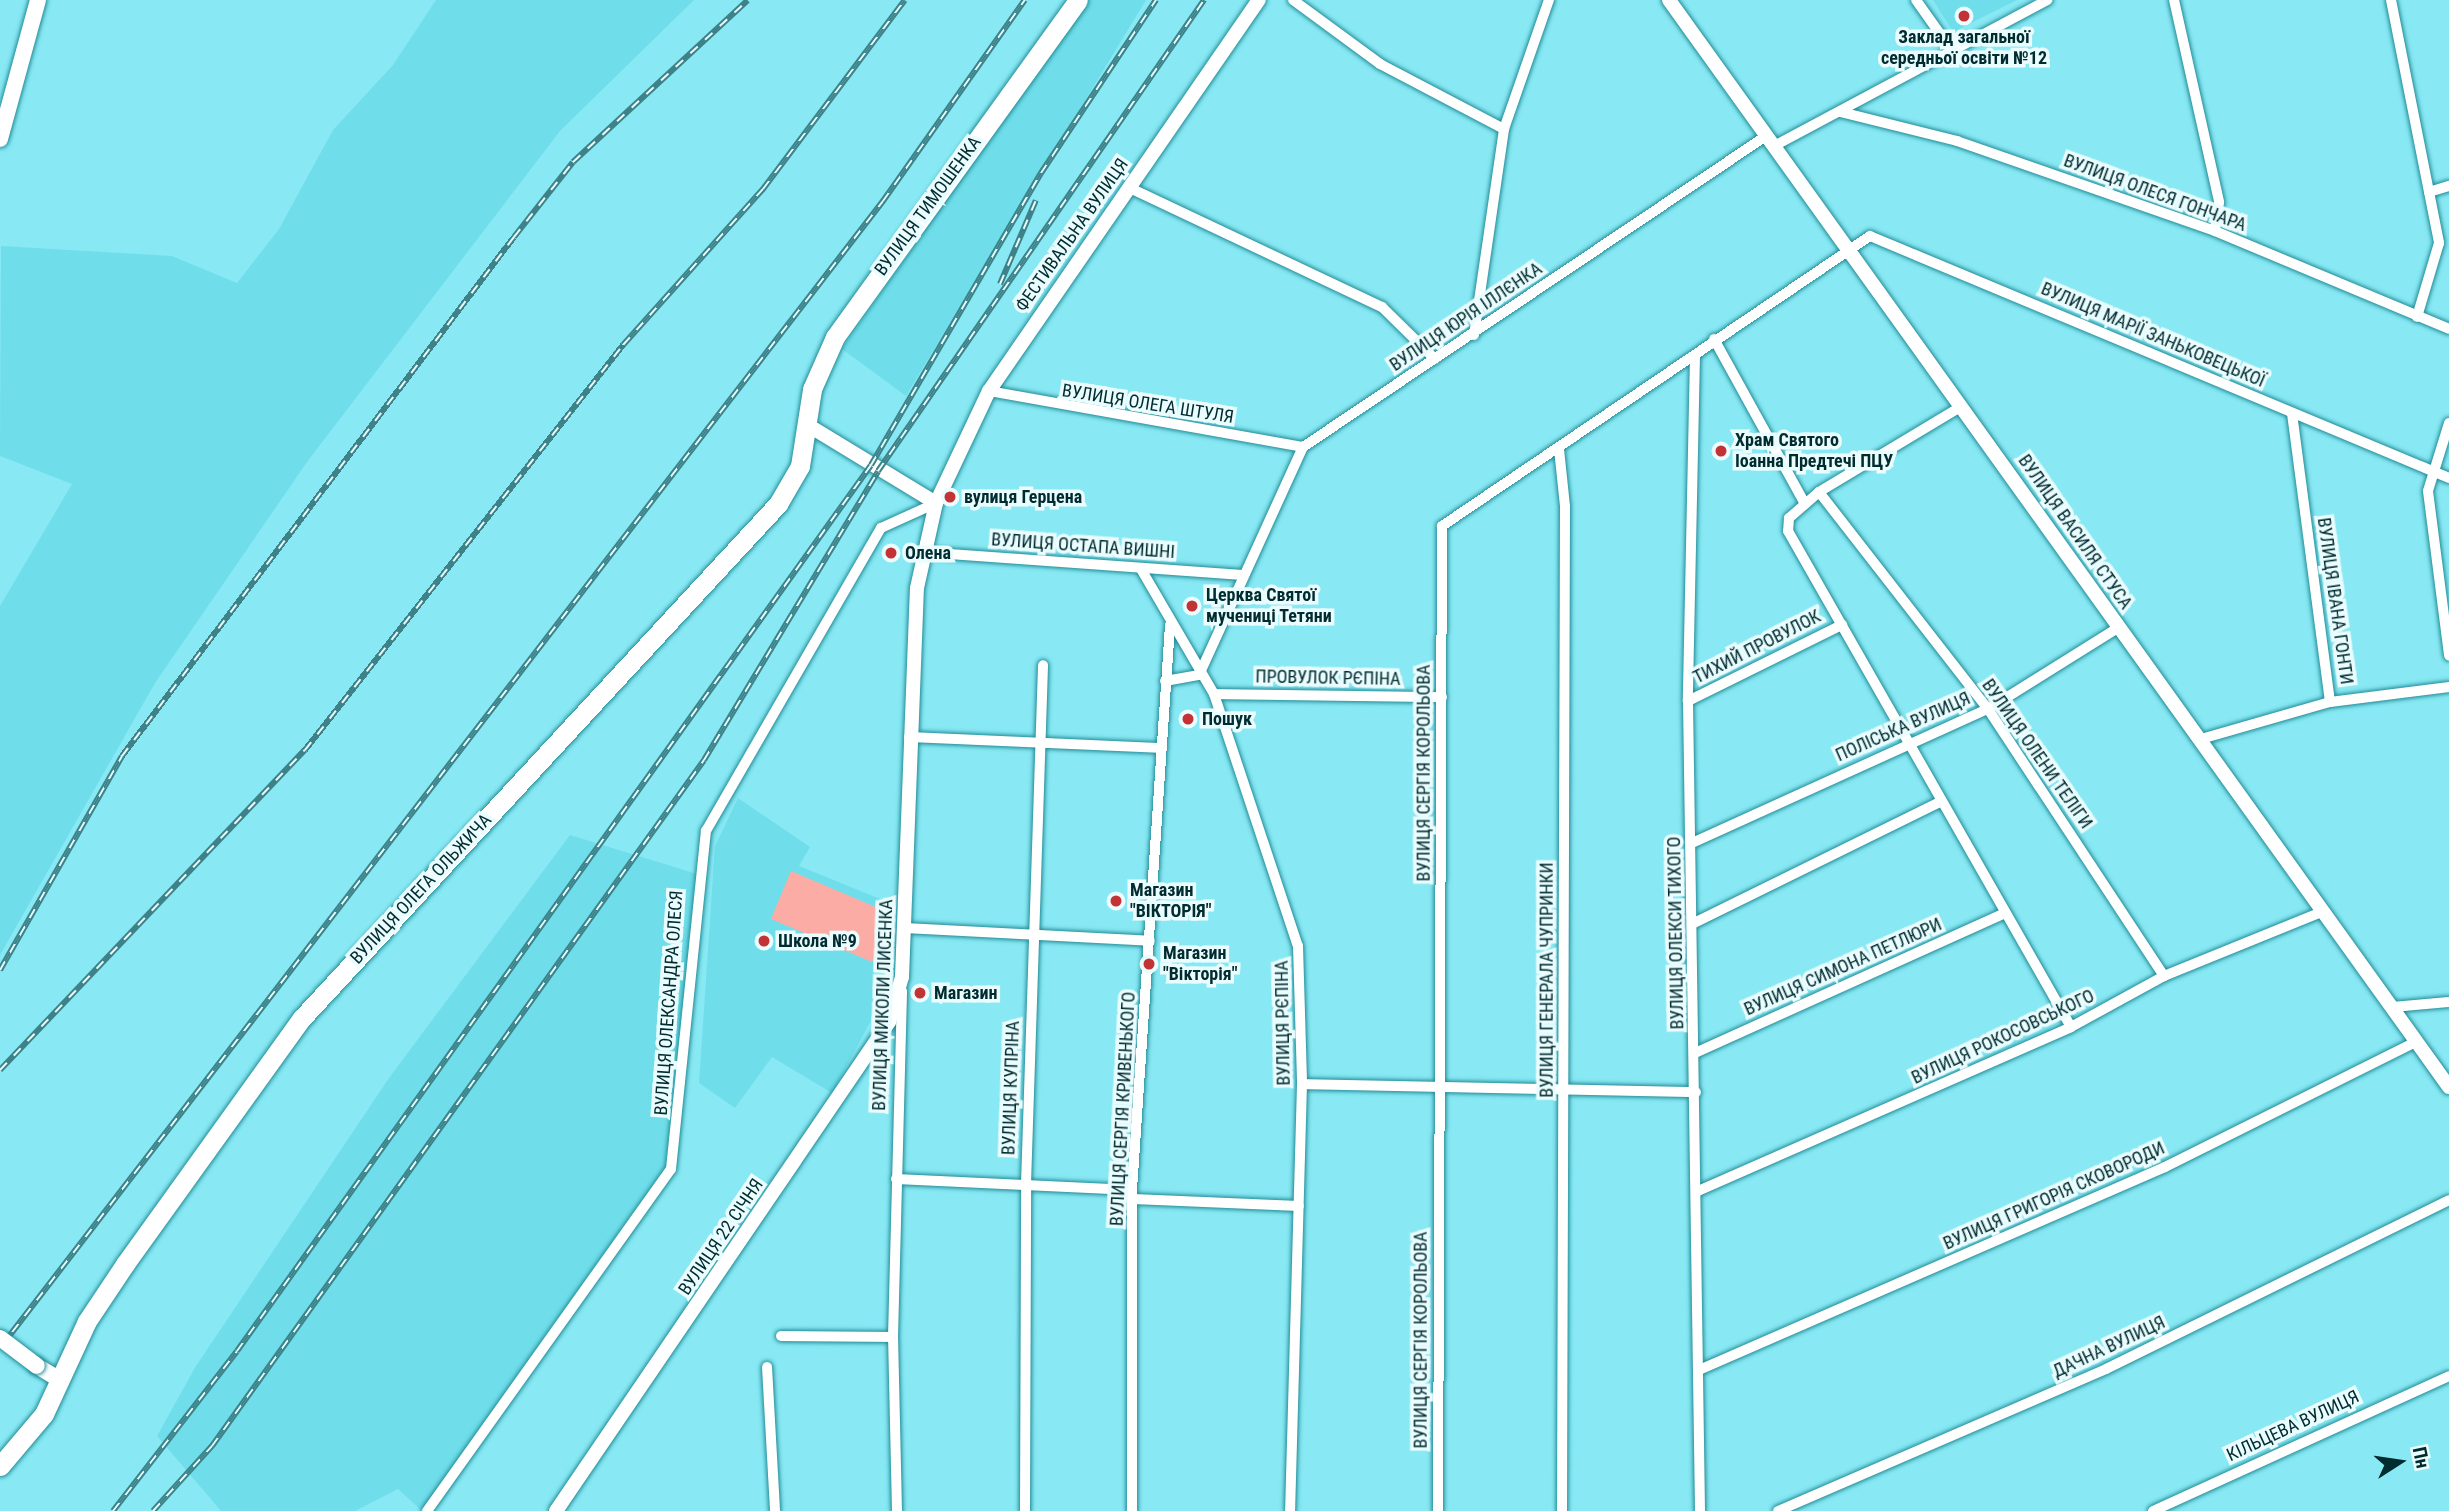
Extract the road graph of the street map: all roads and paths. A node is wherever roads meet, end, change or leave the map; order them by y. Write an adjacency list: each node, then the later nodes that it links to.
1 (38, 0): 14 (main road)
2 (1078, 0): 31 (highway, ВУЛИЦЯ ТИМОШЕНКА)
3 (1259, 0): 17 (street, ФЕСТИВАЛЬНА ВУЛИЦЯ)
4 (1293, 0): 13 (street)
5 (1549, 0): 13 (street)
6 (1668, 0): 15 (street, ВУЛИЦЯ ВАСИЛЯ СТУСА)
7 (1916, 0): 11 (street)
8 (2047, 0): 11 (street, ВУЛИЦЯ ЮРІЯ ІЛЛЄНКА)
9 (2174, 0): 19 (street)
10 (2391, 0): 18 (street)
11 (1951, 48): 12 (street, ВУЛИЦЯ ЮРІЯ ІЛЛЄНКА)
12 (1841, 112): 15 (street, ВУЛИЦЯ ЮРІЯ ІЛЛЄНКА); 19 (street, ВУЛИЦЯ ОЛЕСЯ ГОНЧАРА)
13 (1504, 129): 23 (street)
14 (1, 133)
15 (1770, 141): 20 (street, ВУЛИЦЯ ВАСИЛЯ СТУСА); 23 (street, ВУЛИЦЯ ЮРІЯ ІЛЛЄНКА)
16 (2449, 186): 18 (street)
17 (1130, 188): 26 (street); 27 (street, ФЕСТИВАЛЬНА ВУЛИЦЯ)
18 (2429, 192): 21 (street)
19 (2215, 232): 21 (street, ВУЛИЦЯ ОЛЕСЯ ГОНЧАРА)
20 (1848, 251): 24 (street, ВУЛИЦЯ СЕРГІЯ КОРОЛЬОВА); 28 (street, ВУЛИЦЯ ВАСИЛЯ СТУСА); 29 (street, ВУЛИЦЯ МАРІЇ ЗАНЬКОВЕЦЬКОЇ)
21 (2417, 317): 22 (street, ВУЛИЦЯ ОЛЕСЯ ГОНЧАРА)
22 (2449, 330)
23 (1474, 335): 26 (street, ВУЛИЦЯ ЮРІЯ ІЛЛЄНКА)
24 (1714, 339): 25 (street, ВУЛИЦЯ СЕРГІЯ КОРОЛЬОВА); 38 (street)
25 (1695, 355): 33 (street, ВУЛИЦЯ СЕРГІЯ КОРОЛЬОВА); 53 (street, ВУЛИЦЯ ОЛЕКСИ ТИХОГО)
26 (1435, 359): 32 (street, ВУЛИЦЯ ЮРІЯ ІЛЛЄНКА)
27 (989, 391): 32 (street, ВУЛИЦЯ ОЛЕГА ШТУЛЯ); 37 (street, ФЕСТИВАЛЬНА ВУЛИЦЯ)
28 (1962, 406): 36 (street); 45 (street, ВУЛИЦЯ ВАСИЛЯ СТУСА)
29 (2292, 414): 34 (street, ВУЛИЦЯ МАРІЇ ЗАНЬКОВЕЦЬКОЇ); 54 (street, ВУЛИЦЯ ІВАНА ГОНТИ)
30 (2449, 422): 34 (street)
31 (806, 424): 37 (street); 93 (highway, ВУЛИЦЯ ОЛЕГА ОЛЬЖИЧА)
32 (1303, 447): 41 (street)
33 (1559, 449): 52 (street, ВУЛИЦЯ СЕРГІЯ КОРОЛЬОВА); 79 (street, ВУЛИЦЯ ГЕНЕРАЛА ЧУПРИНКИ)
34 (2431, 469): 35 (street, ВУЛИЦЯ МАРІЇ ЗАНЬКОВЕЦЬКОЇ); 42 (street)
35 (2449, 478)
36 (1819, 492): 38 (street); 55 (street, ВУЛИЦЯ ОЛЕНИ ТЕЛІГИ)
37 (936, 503): 39 (street, ВУЛИЦЯ МИКОЛИ ЛИСЕНКА); 95 (street, ВУЛИЦЯ ОЛЕКСАНДРА ОЛЕСЯ)
38 (1805, 504): 44 (street)
39 (923, 552): 40 (street, ВУЛИЦЯ ОСТАПА ВИШНІ); 56 (street, ВУЛИЦЯ МИКОЛИ ЛИСЕНКА)
40 (1141, 569): 41 (street, ВУЛИЦЯ ОСТАПА ВИШНІ); 43 (street, ВУЛИЦЯ РЄПІНА)
41 (1241, 575): 48 (street)
42 (2446, 612): 46 (street)
43 (1170, 625): 48 (street, ВУЛИЦЯ РЄПІНА); 49 (street, ВУЛИЦЯ СЕРГІЯ КРИВЕНЬКОГО)
44 (1842, 625): 53 (street, ТИХИЙ ПРОВУЛОК); 59 (street)
45 (2119, 627): 55 (street, ПОЛІСЬКА ВУЛИЦЯ); 57 (street, ВУЛИЦЯ ВАСИЛЯ СТУСА)
46 (2449, 656)
47 (1043, 665): 58 (street, ВУЛИЦЯ КУПРІНА)
48 (1199, 676): 49 (street); 51 (street, ВУЛИЦЯ РЄПІНА)
49 (1165, 681): 60 (street, ВУЛИЦЯ СЕРГІЯ КРИВЕНЬКОГО)
50 (2449, 687): 54 (street)
51 (1214, 694): 52 (street, ПРОВУЛОК РЄПІНА); 76 (street, ВУЛИЦЯ РЄПІНА)
52 (1442, 697): 78 (street, ВУЛИЦЯ СЕРГІЯ КОРОЛЬОВА)
53 (1688, 701): 62 (street, ВУЛИЦЯ ОЛЕКСИ ТИХОГО)
54 (2330, 702): 57 (street, ВУЛИЦЯ ІВАНА ГОНТИ)
55 (1988, 709): 59 (street, ПОЛІСЬКА ВУЛИЦЯ); 69 (street, ВУЛИЦЯ ОЛЕНИ ТЕЛІГИ)
56 (909, 737): 58 (street); 66 (street, ВУЛИЦЯ МИКОЛИ ЛИСЕНКА)
57 (2200, 739): 63 (street, ВУЛИЦЯ ВАСИЛЯ СТУСА)
58 (1038, 742): 60 (street); 67 (street, ВУЛИЦЯ КУПРІНА)
59 (1906, 742): 61 (street); 62 (street, ПОЛІСЬКА ВУЛИЦЯ)
60 (1159, 748): 68 (street, ВУЛИЦЯ СЕРГІЯ КРИВЕНЬКОГО)
61 (1938, 803): 64 (street); 65 (street)
62 (1692, 843): 65 (street, ВУЛИЦЯ ОЛЕКСИ ТИХОГО)
63 (2322, 912): 69 (street, ВУЛИЦЯ РОКОСОВСЬКОГО); 72 (street, ВУЛИЦЯ ВАСИЛЯ СТУСА)
64 (2005, 913): 73 (street); 75 (street, ВУЛИЦЯ СИМОНА ПЕТЛЮРИ)
65 (1692, 924): 75 (street, ВУЛИЦЯ ОЛЕКСИ ТИХОГО)
66 (905, 928): 67 (street); 70 (street, ВУЛИЦЯ МИКОЛИ ЛИСЕНКА)
67 (1034, 931): 68 (street); 82 (street, ВУЛИЦЯ КУПРІНА)
68 (1150, 941): 84 (street, ВУЛИЦЯ СЕРГІЯ КРИВЕНЬКОГО)
69 (2164, 976): 73 (street, ВУЛИЦЯ РОКОСОВСЬКОГО)
70 (902, 977): 81 (street, ВУЛИЦЯ МИКОЛИ ЛИСЕНКА); 96 (street, ВУЛИЦЯ 22 СІЧНЯ)
71 (2449, 1002): 72 (street)
72 (2392, 1007): 74 (street, ВУЛИЦЯ ВАСИЛЯ СТУСА)
73 (2071, 1027): 83 (street, ВУЛИЦЯ РОКОСОВСЬКОГО)
74 (2416, 1042): 77 (street, ВУЛИЦЯ ВАСИЛЯ СТУСА); 91 (street, ВУЛИЦЯ ГРИГОРІЯ СКОВОРОДИ)
75 (1695, 1053): 80 (street, ВУЛИЦЯ ОЛЕКСИ ТИХОГО)
76 (1302, 1084): 78 (street); 86 (street, ВУЛИЦЯ РЄПІНА)
77 (2449, 1087)
78 (1439, 1088): 79 (street); 102 (street, ВУЛИЦЯ СЕРГІЯ КОРОЛЬОВА)
79 (1563, 1088): 80 (street); 103 (street, ВУЛИЦЯ ГЕНЕРАЛА ЧУПРИНКИ)
80 (1696, 1092): 83 (street, ВУЛИЦЯ ОЛЕКСИ ТИХОГО)
81 (896, 1179): 82 (street); 88 (street, ВУЛИЦЯ МИКОЛИ ЛИСЕНКА)
82 (1026, 1184): 84 (street); 99 (street, ВУЛИЦЯ КУПРІНА)
83 (1698, 1191): 91 (street, ВУЛИЦЯ ОЛЕКСИ ТИХОГО)
84 (1133, 1194): 86 (street); 100 (street, ВУЛИЦЯ СЕРГІЯ КРИВЕНЬКОГО)
85 (2449, 1200): 105 (street, ДАЧНА ВУЛИЦЯ)
86 (1299, 1206): 101 (street, ВУЛИЦЯ РЄПІНА)
87 (780, 1336): 88 (street)
88 (892, 1337): 98 (street, ВУЛИЦЯ МИКОЛИ ЛИСЕНКА)
89 (0, 1338): 93 (main road, bridge)
90 (767, 1367): 97 (street)
91 (1699, 1370): 104 (street, ВУЛИЦЯ ОЛЕКСИ ТИХОГО)
92 (2449, 1376): 106 (street, КІЛЬЦЕВА ВУЛИЦЯ)
93 (57, 1378): 94 (highway, ВУЛИЦЯ ОЛЕГА ОЛЬЖИЧА)
94 (0, 1466)
95 (427, 1511)
96 (556, 1511)
97 (775, 1511)
98 (897, 1511)
99 (1025, 1511)
100 (1132, 1511)
101 (1290, 1511)
102 (1438, 1511)
103 (1562, 1511)
104 (1700, 1511)
105 (1778, 1511)
106 (2152, 1511)

